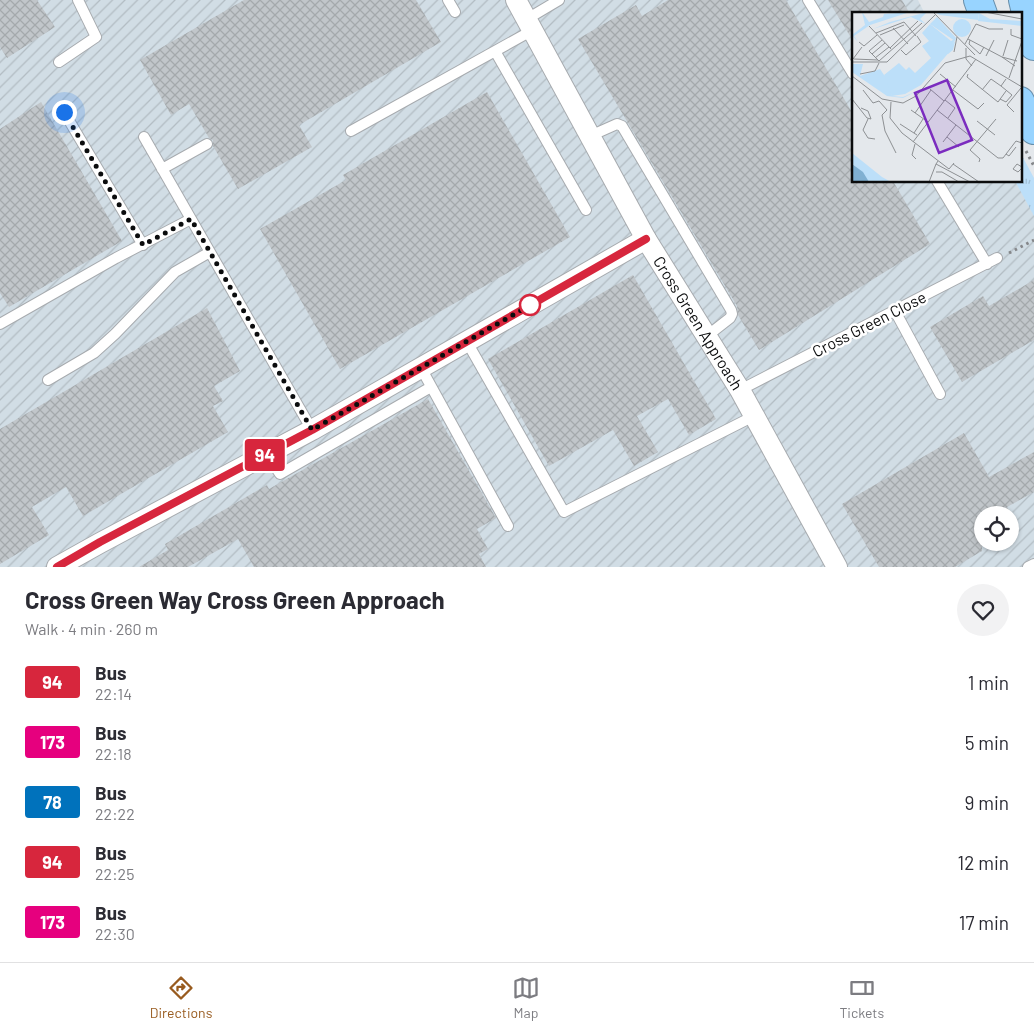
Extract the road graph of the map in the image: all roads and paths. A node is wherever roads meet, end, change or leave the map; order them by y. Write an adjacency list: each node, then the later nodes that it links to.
1 (78, 0): 13 (lane)
2 (448, 0): 8 (lane)
3 (516, 0): 10 (street, Cross Green Approach)
4 (559, 0): 10 (lane)
5 (808, 0): 14 (lane)
6 (978, 0): 9 (highway)
7 (1023, 0): 11 (highway)
8 (455, 12)
9 (982, 12)
10 (530, 25): 12 (lane); 19 (street, Cross Green Approach)
11 (1034, 46)
12 (495, 51): 18 (lane); 24 (lane)
13 (59, 62)
14 (852, 72)
15 (1022, 105): 17 (highway)
16 (64, 112): 28 (lane)
17 (1034, 130)
18 (351, 131)
19 (590, 136): 26 (street, Cross Green Approach); 34 (lane)
20 (144, 137): 22 (lane)
21 (206, 144): 22 (lane)
22 (162, 169): 25 (lane)
23 (938, 182): 31 (lane)
24 (586, 210)
25 (191, 219): 28 (lane); 29 (lane)
26 (646, 239): 34 (street, Cross Green Approach); 35 (street)
27 (1034, 240): 30 (path)
28 (143, 245): 33 (lane)
29 (210, 252): 37 (lane); 42 (lane)
30 (997, 258): 31 (lane, Cross Green Close)
31 (987, 264): 32 (lane, Cross Green Close)
32 (895, 311): 39 (lane, Cross Green Close); 40 (lane)
33 (0, 324)
34 (706, 336): 39 (street, Cross Green Approach)
35 (467, 342): 36 (street); 41 (lane)
36 (421, 368): 38 (lane); 42 (street)
37 (48, 380)
38 (431, 387): 43 (lane); 44 (lane)
39 (740, 390): 41 (street, Cross Green Approach)
40 (940, 394)
41 (754, 416): 46 (street, Cross Green Approach)
42 (312, 430): 43 (street)
43 (267, 454): 45 (street)
44 (508, 526)
45 (57, 567)
46 (837, 567)

